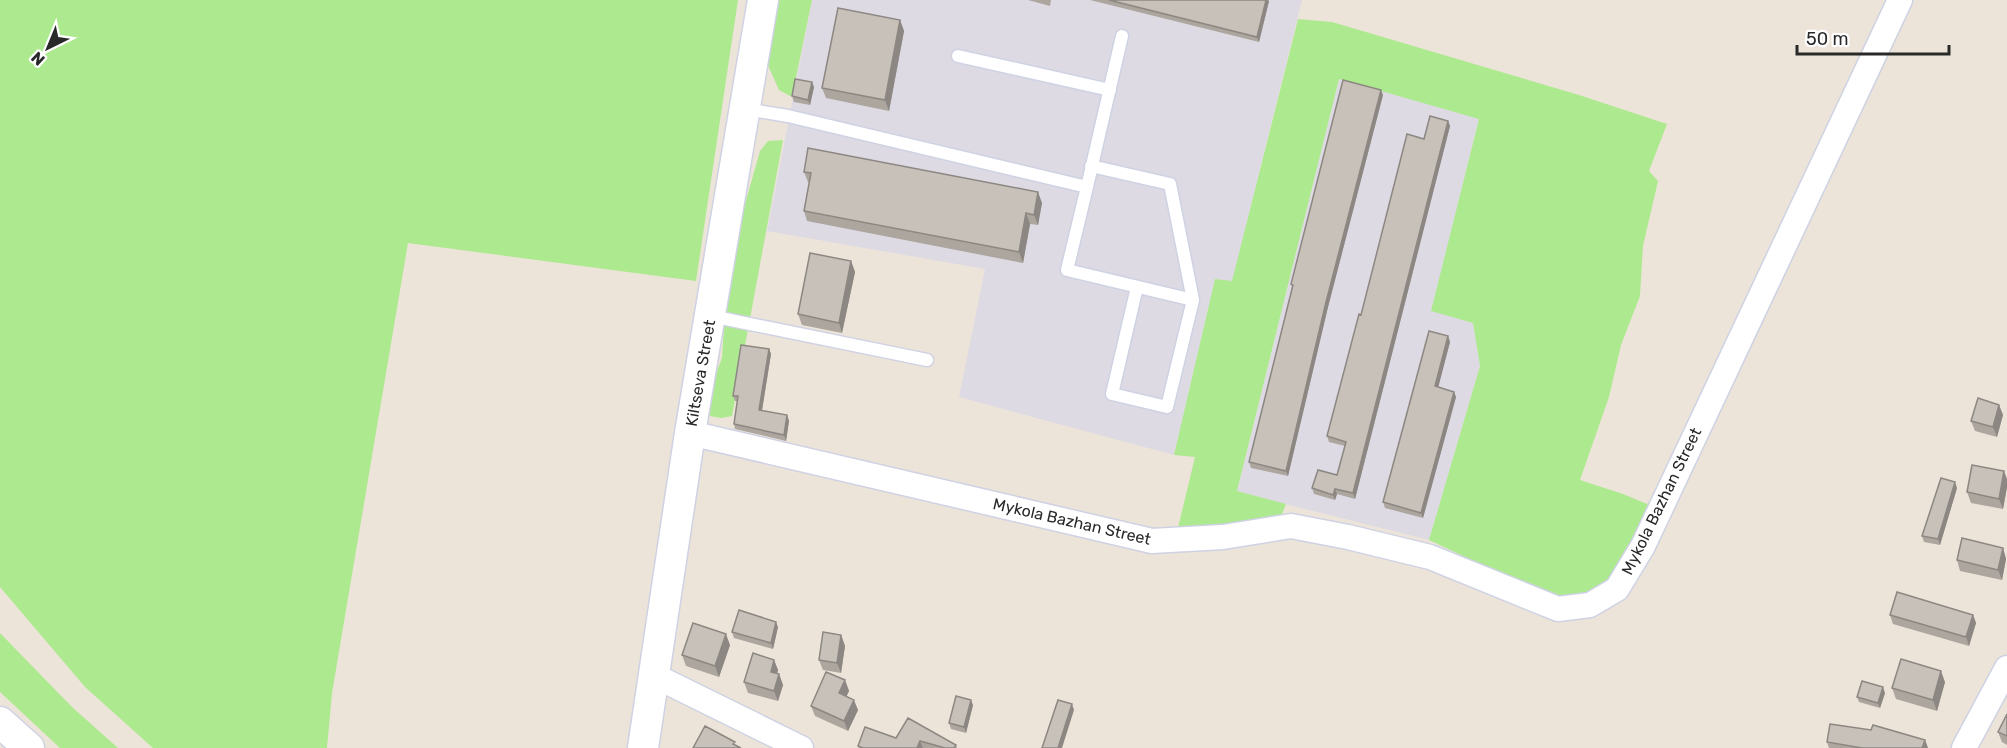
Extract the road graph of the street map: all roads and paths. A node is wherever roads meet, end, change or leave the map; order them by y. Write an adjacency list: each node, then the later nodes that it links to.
1 (763, 0): 6 (street, Kiltseva Street)
2 (1900, 0): 13 (street, Mykola Bazhan Street)
3 (1122, 36): 5 (lane)
4 (958, 56): 5 (lane)
5 (1110, 90): 7 (lane)
6 (745, 109): 8 (lane); 11 (street, Kiltseva Street)
7 (1091, 166): 8 (lane); 10 (lane)
8 (1087, 186): 9 (lane)
9 (1137, 287): 10 (lane); 10 (lane)
10 (1193, 300)
11 (710, 316): 12 (lane); 13 (street, Kiltseva Street)
12 (927, 360)
13 (690, 433): 15 (street, Kiltseva Street)
14 (2007, 668): 20 (street)
15 (655, 676): 18 (street, Kiltseva Street); 19 (street)
16 (0, 722): 17 (street)
17 (29, 748)
18 (643, 748)
19 (801, 748)
20 (1964, 748)

